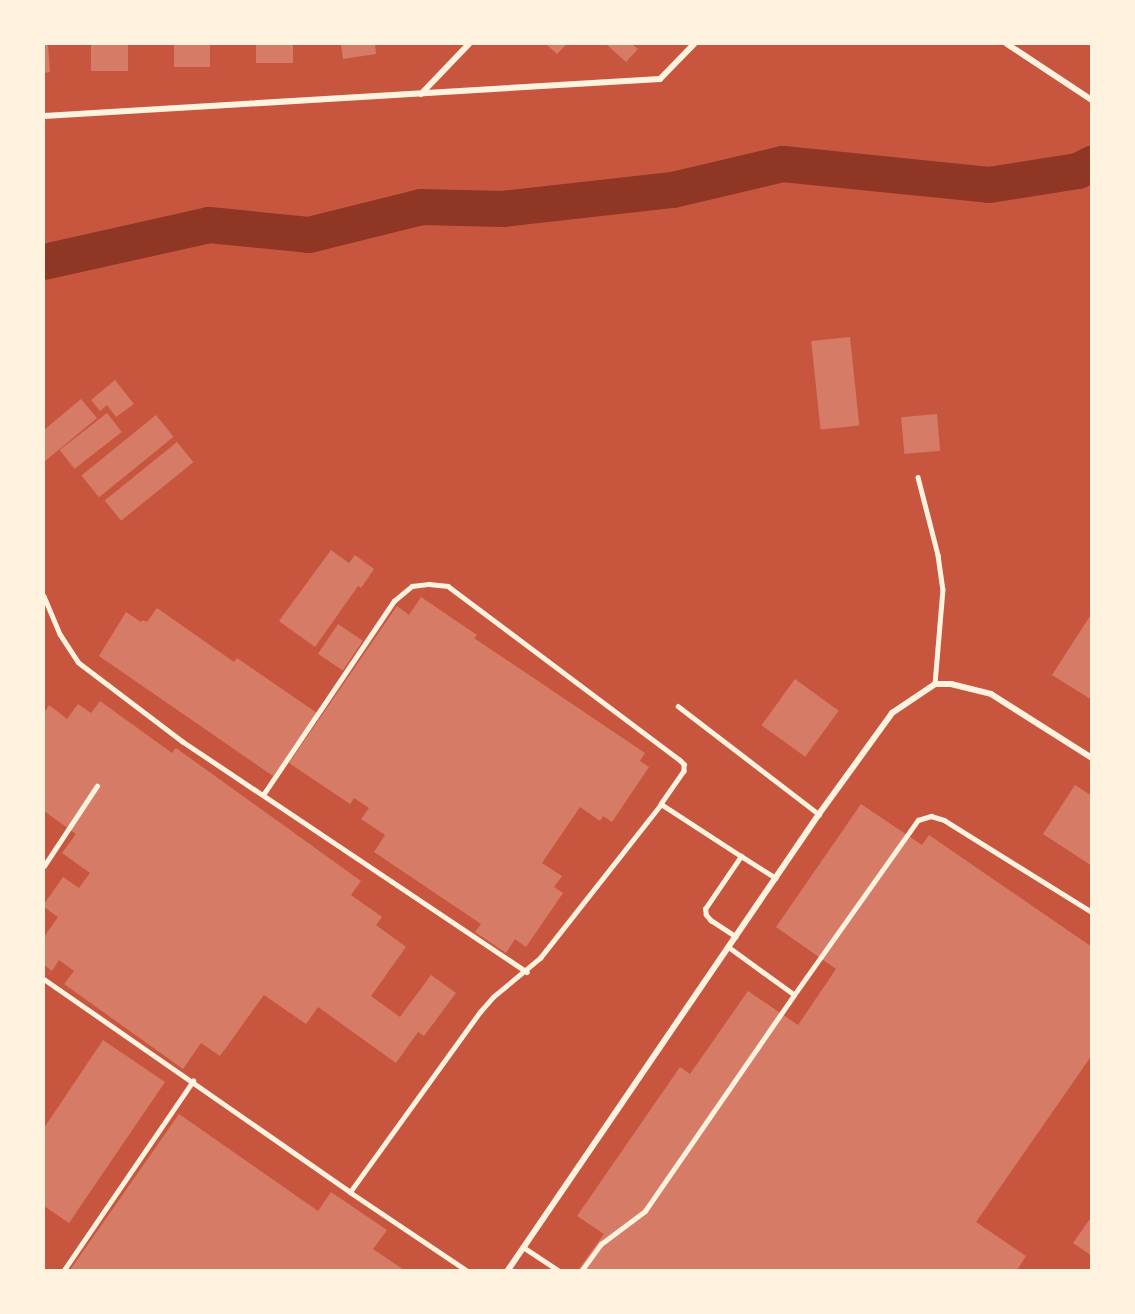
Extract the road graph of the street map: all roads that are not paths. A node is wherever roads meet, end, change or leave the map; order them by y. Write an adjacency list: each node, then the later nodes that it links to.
1 (469, 44): 4 (street)
2 (694, 44): 4 (street)
3 (1007, 44): 5 (street)
4 (421, 94): 6 (street)
5 (1092, 100)
6 (44, 116)
7 (918, 477): 9 (lane)
8 (44, 596): 13 (lane)
9 (935, 684): 11 (street); 15 (street)
10 (678, 706): 15 (lane)
11 (1092, 758)
12 (98, 786): 17 (lane)
13 (263, 795): 14 (lane); 22 (lane)
14 (661, 804): 16 (lane); 22 (lane)
15 (819, 814): 18 (street)
16 (741, 856): 18 (lane); 20 (lane)
17 (44, 866)
18 (776, 878): 20 (street)
19 (1092, 912): 24 (lane)
20 (736, 937): 21 (street)
21 (729, 948): 24 (lane); 27 (street)
22 (527, 972): 26 (lane)
23 (44, 979): 25 (lane)
24 (794, 995): 32 (lane)
25 (193, 1081): 26 (lane); 29 (lane)
26 (350, 1192): 28 (lane)
27 (524, 1247): 30 (street); 31 (lane)
28 (461, 1269)
29 (64, 1270)
30 (508, 1270)
31 (558, 1270)
32 (582, 1270)

